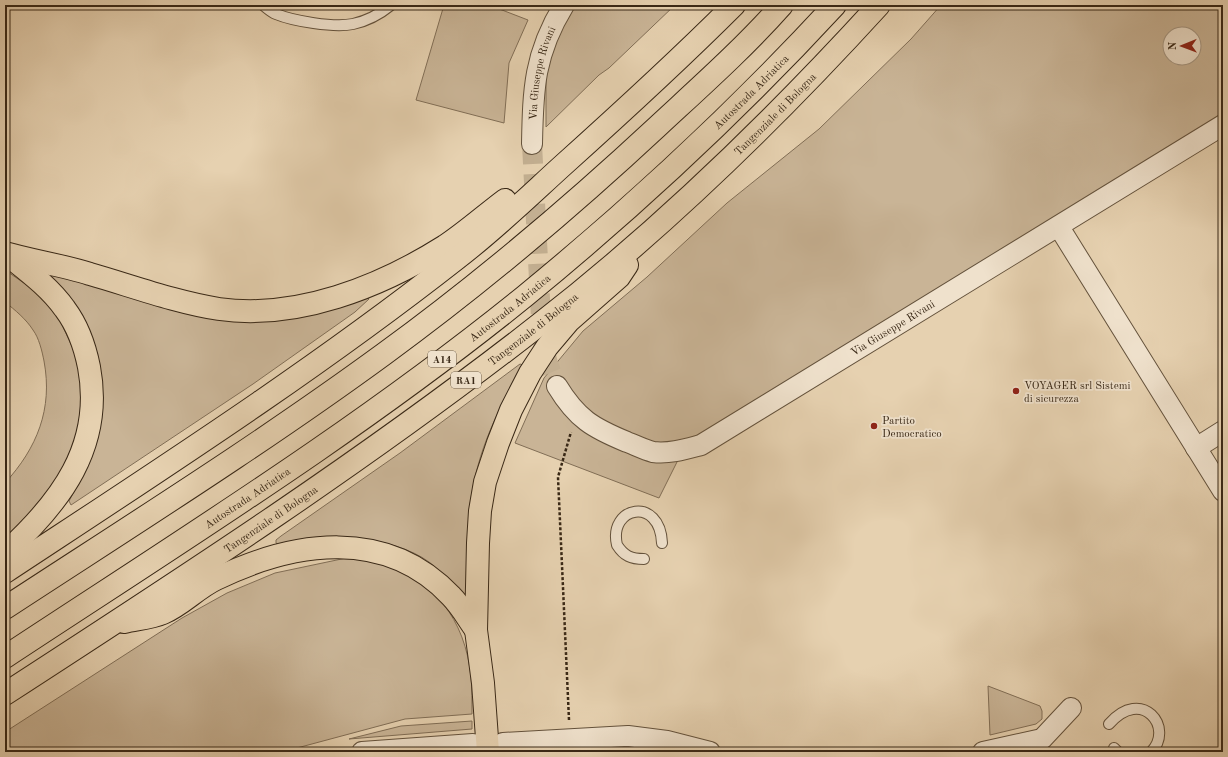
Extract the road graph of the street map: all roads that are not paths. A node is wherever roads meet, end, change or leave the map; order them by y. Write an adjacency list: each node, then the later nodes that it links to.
1 (263, 5): 2 (lane)
2 (391, 5)
3 (782, 5): 21 (highway)
4 (835, 5): 24 (highway, Autostrada Adriatica / A14)
5 (879, 5): 11 (highway, Tangenziale di Bologna / RA1)
6 (560, 6): 9 (street, Via Giuseppe Rivani)
7 (730, 9): 12 (highway); 20 (highway)
8 (1223, 125): 10 (street, Via Giuseppe Rivani)
9 (532, 144)
10 (1059, 227): 13 (street, Via Giuseppe Rivani); 15 (street)
11 (644, 236): 22 (highway, Tangenziale di Bologna / RA1); 23 (highway)
12 (5, 253): 18 (highway)
13 (558, 388)
14 (1223, 431): 15 (street)
15 (1196, 448): 16 (street)
16 (1223, 491)
17 (662, 544): 19 (lane)
18 (5, 553)
19 (644, 558)
20 (5, 572)
21 (5, 608)
22 (110, 626): 23 (highway); 25 (highway, Tangenziale di Bologna / RA1)
23 (476, 630): 28 (highway)
24 (5, 657)
25 (5, 694)
26 (1071, 708): 32 (street)
27 (1110, 724): 33 (lane)
28 (488, 746): 29 (street); 30 (street)
29 (668, 747): 31 (street)
30 (362, 752)
31 (710, 752)
32 (984, 752)
33 (1151, 752)

